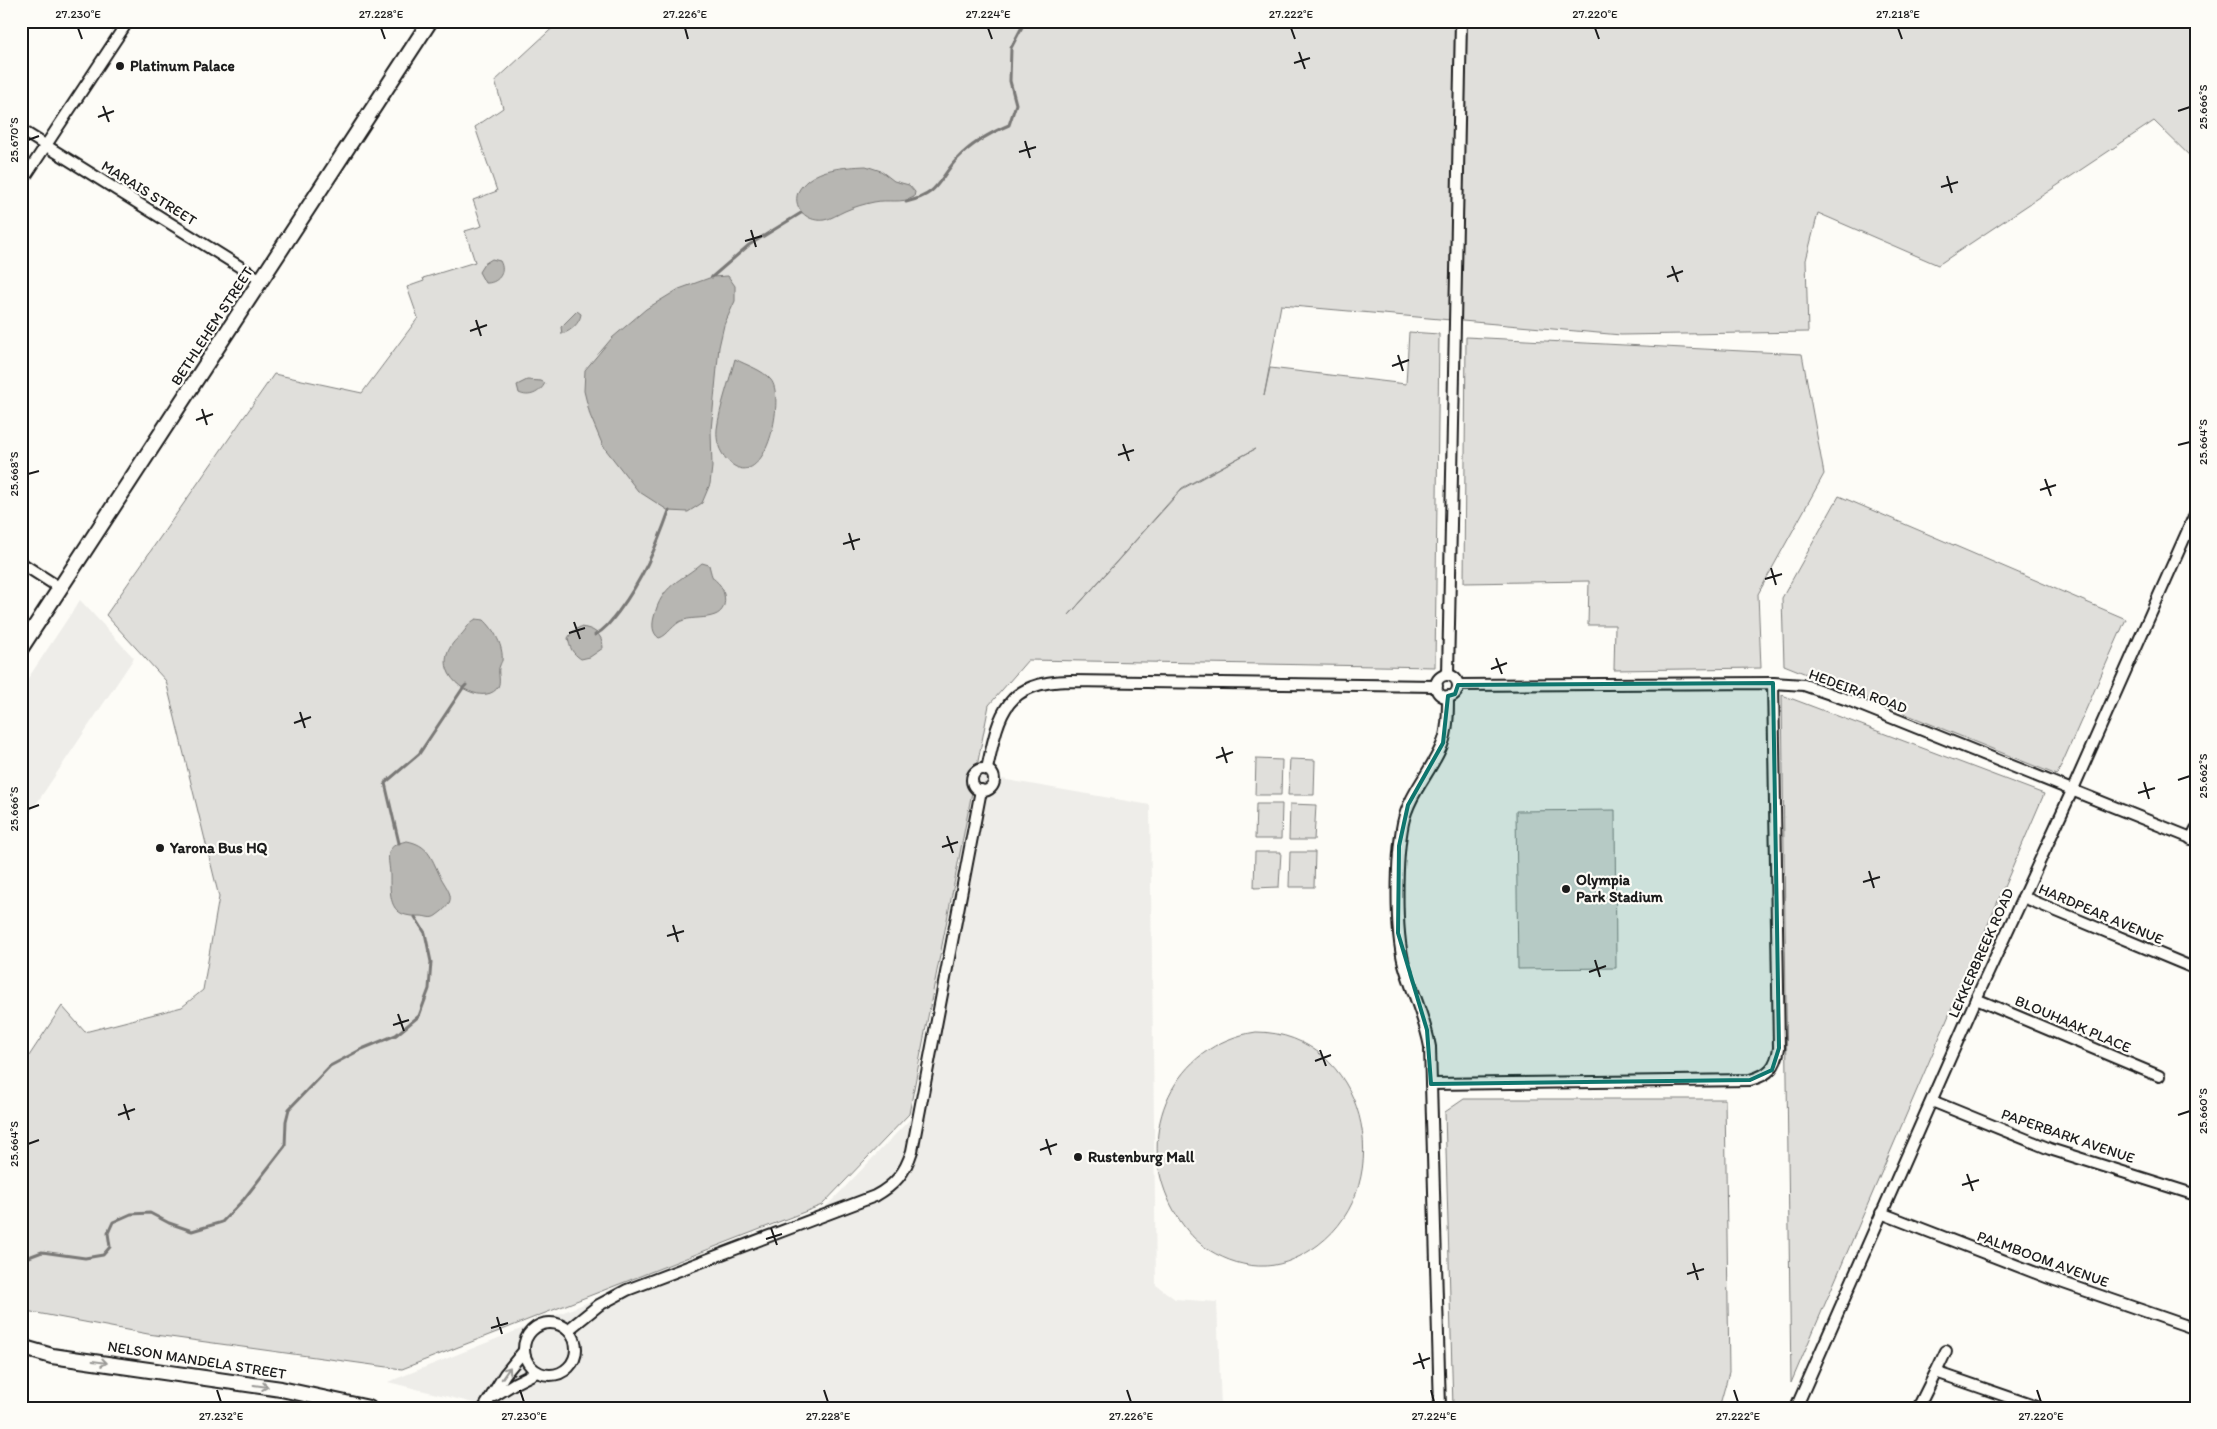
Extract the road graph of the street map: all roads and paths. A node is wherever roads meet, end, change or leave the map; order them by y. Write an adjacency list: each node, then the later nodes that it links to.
1 (128, 21): 5 (street)
2 (430, 21): 7 (main road, BETHLEHEM STREET)
3 (1461, 21): 12 (street)
4 (21, 130): 5 (street, MARAIS STREET)
5 (46, 146): 6 (street); 7 (street, MARAIS STREET)
6 (21, 183)
7 (261, 280): 10 (main road, BETHLEHEM STREET)
8 (2196, 512): 19 (street, LEKKERBREEK ROAD)
9 (21, 563): 10 (street)
10 (60, 588): 11 (main road, BETHLEHEM STREET)
11 (21, 648)
12 (1448, 675): 14 (street); 15 (street)
13 (1773, 682): 14 (street, HEDEIRA ROAD); 19 (street, HEDEIRA ROAD); 25 (street)
14 (1458, 685): 16 (street)
15 (1436, 686): 16 (street); 17 (street)
16 (1448, 696): 25 (street)
17 (987, 769): 18 (street); 18 (street)
18 (981, 790): 30 (street)
19 (2072, 791): 20 (street, HEDEIRA ROAD); 21 (street, LEKKERBREEK ROAD)
20 (2194, 836)
21 (2023, 897): 22 (street, HARDPEAR AVENUE); 23 (street, LEKKERBREEK ROAD)
22 (2196, 969)
23 (1976, 1000): 24 (street, BLOUHAAK PLACE); 26 (street, LEKKERBREEK ROAD)
24 (2159, 1076)
25 (1431, 1084): 39 (street)
26 (1932, 1101): 27 (street, PAPERBARK AVENUE); 28 (street, LEKKERBREEK ROAD)
27 (2196, 1195)
28 (1882, 1214): 29 (street, PALMBOOM AVENUE); 40 (street, LEKKERBREEK ROAD)
29 (2196, 1329)
30 (568, 1330): 33 (street); 34 (street)
31 (21, 1347): 37 (main road, NELSON MANDELA STREET, one-way to 37)
32 (1946, 1351): 35 (street)
33 (523, 1352): 34 (street); 36 (street, one-way to 33)
34 (537, 1372): 36 (street)
35 (1936, 1372): 41 (street); 42 (street)
36 (492, 1397): 38 (street)
37 (368, 1408)
38 (484, 1408)
39 (1440, 1408)
40 (1796, 1408)
41 (1918, 1408)
42 (2040, 1408)

